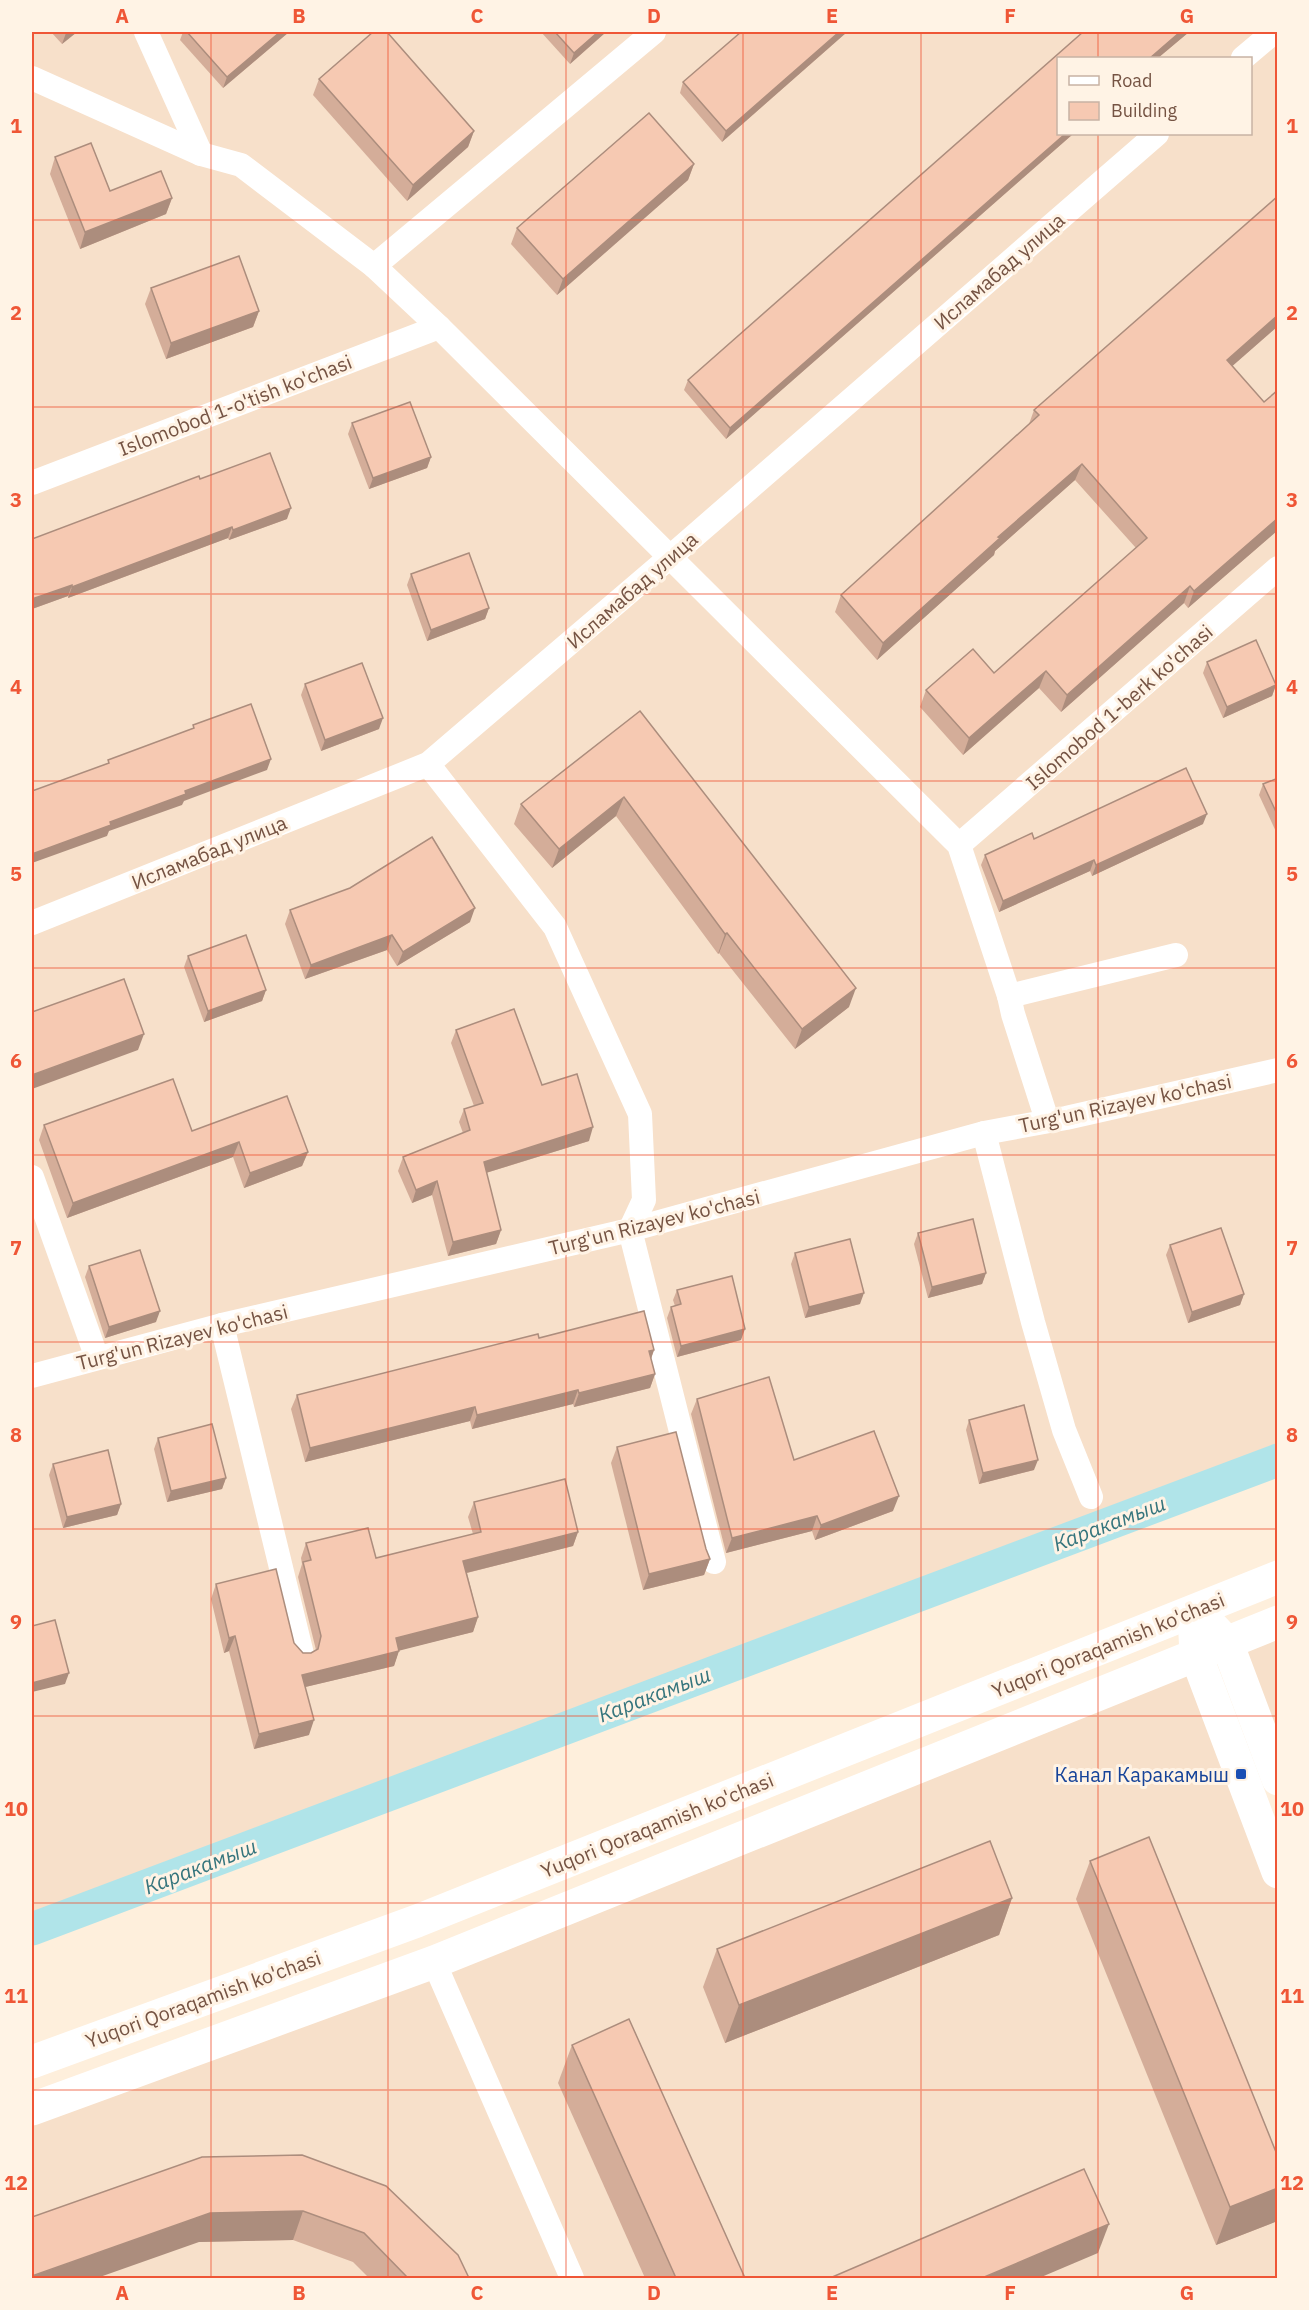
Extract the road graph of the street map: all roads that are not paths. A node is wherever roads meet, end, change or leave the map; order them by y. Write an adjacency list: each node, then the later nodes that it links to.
1 (146, 32): 7 (street)
2 (654, 32): 8 (street)
3 (1274, 32): 4 (street)
4 (1244, 57)
5 (32, 78): 7 (street)
6 (1156, 135): 11 (street, Исламабад улица)
7 (201, 154): 8 (street)
8 (374, 266): 9 (street)
9 (439, 327): 10 (street, Islomobod 1-o'tish ko'chasi); 11 (street)
10 (32, 483)
11 (669, 558): 13 (street, Исламабад улица); 14 (street)
12 (1278, 568): 14 (street, Islomobod 1-berk ko'chasi)
13 (428, 764): 15 (street, Исламабад улица); 22 (street)
14 (959, 845): 17 (street)
15 (32, 923)
16 (1176, 955): 17 (street)
17 (1010, 996): 19 (street)
18 (1278, 1070): 19 (street, Turg'un Rizayev ko'chasi)
19 (1047, 1120): 20 (street, Turg'un Rizayev ko'chasi)
20 (984, 1133): 22 (street, Turg'un Rizayev ko'chasi); 26 (street)
21 (32, 1177): 24 (street)
22 (630, 1230): 23 (street, Turg'un Rizayev ko'chasi); 27 (street)
23 (222, 1326): 24 (street, Turg'un Rizayev ko'chasi); 32 (street)
24 (97, 1358): 25 (street, Turg'un Rizayev ko'chasi)
25 (32, 1376)
26 (1091, 1497)
27 (714, 1562)
28 (1278, 1577): 29 (main road, Yuqori Qoraqamish ko'chasi)
29 (1195, 1609): 31 (main road); 33 (main road); 37 (main road, Yuqori Qoraqamish ko'chasi)
30 (1278, 1622): 31 (main road)
31 (1227, 1643): 33 (main road); 34 (main road)
32 (302, 1654)
33 (1196, 1655): 35 (main road); 36 (main road)
34 (1278, 1779)
35 (1278, 1872)
36 (434, 1962): 38 (main road); 39 (street)
37 (32, 2062)
38 (32, 2109)
39 (572, 2278)

